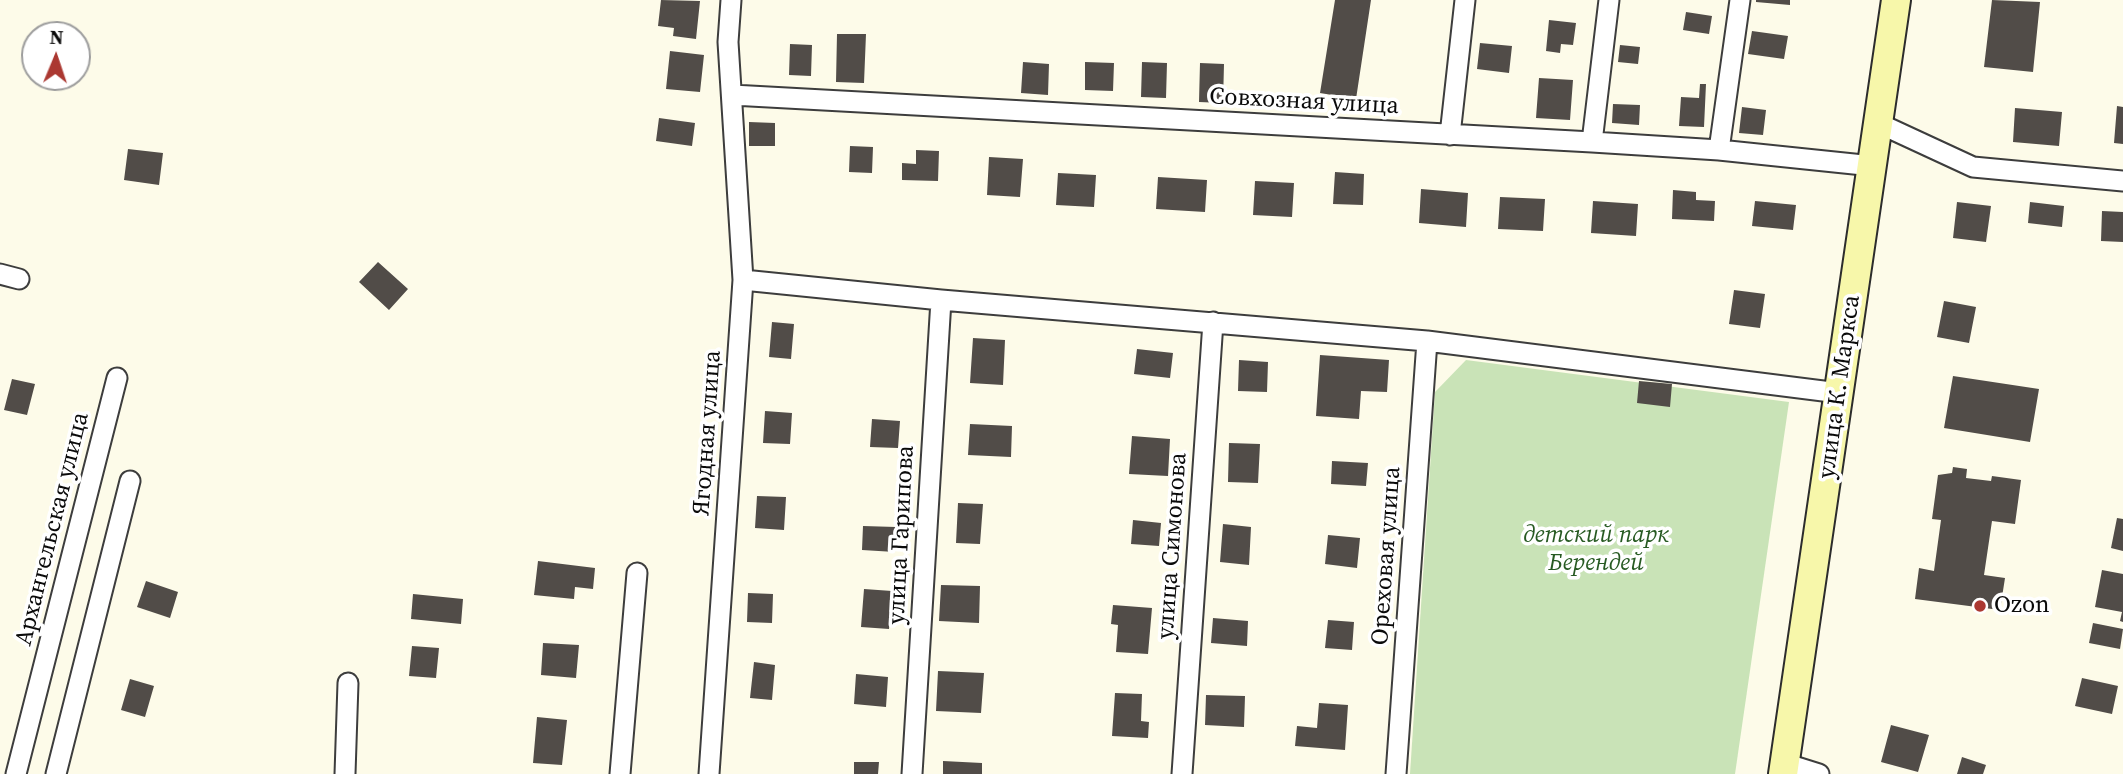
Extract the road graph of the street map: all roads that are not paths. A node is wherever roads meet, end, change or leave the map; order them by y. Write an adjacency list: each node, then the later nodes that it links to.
1 (731, 0): 6 (street, Ягодная улица)
2 (1465, 0): 8 (street)
3 (1609, 0): 9 (street)
4 (1740, 0): 10 (street)
5 (1896, 0): 7 (main road, улица К. Маркса)
6 (732, 95): 8 (street, Совхозная улица); 13 (street, Ягодная улица)
7 (1878, 123): 11 (main road, улица К. Маркса); 12 (street)
8 (1450, 135): 9 (street, Совхозная улица)
9 (1592, 142): 10 (street, Совхозная улица)
10 (1719, 150): 11 (street, Совхозная улица)
11 (1873, 166): 18 (main road, улица К. Маркса)
12 (2123, 181)
13 (743, 280): 14 (street); 27 (street, Ягодная улица)
14 (941, 300): 15 (street); 28 (street, улица Гарипова)
15 (1213, 322): 16 (street); 29 (street, улица Симонова)
16 (1427, 341): 18 (street); 30 (street, Ореховая улица)
17 (117, 378): 23 (street, Архангельская улица)
18 (1839, 393): 22 (main road, улица К. Маркса)
19 (130, 481): 24 (street)
20 (637, 573): 26 (street)
21 (348, 683): 25 (street)
22 (1784, 769): 31 (street)
23 (16, 774)
24 (56, 774)
25 (345, 774)
26 (620, 774)
27 (709, 774)
28 (912, 774)
29 (1182, 774)
30 (1396, 774)
31 (1819, 774)

